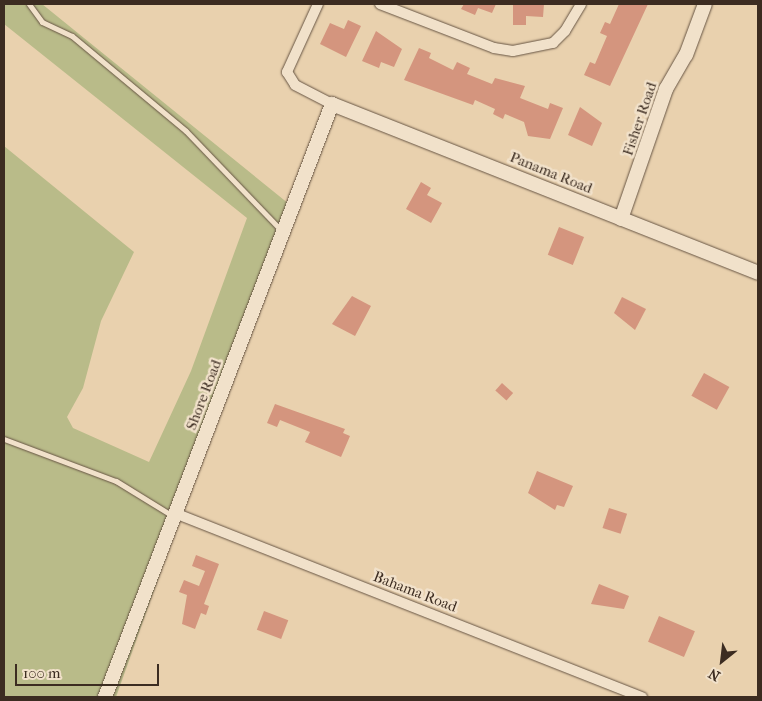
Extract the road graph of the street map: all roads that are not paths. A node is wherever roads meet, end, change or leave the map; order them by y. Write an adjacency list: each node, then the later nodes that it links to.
1 (29, 4): 8 (lane)
2 (318, 4): 6 (street)
3 (380, 4): 4 (street)
4 (581, 4)
5 (705, 4): 7 (street, Fisher Road)
6 (332, 104): 7 (street, Panama Road); 8 (street, Shore Road)
7 (621, 219): 9 (street, Panama Road)
8 (283, 232): 11 (street, Shore Road)
9 (758, 273)
10 (4, 438): 11 (lane)
11 (176, 515): 12 (street, Shore Road); 13 (street, Bahama Road)
12 (105, 697)
13 (642, 697)

